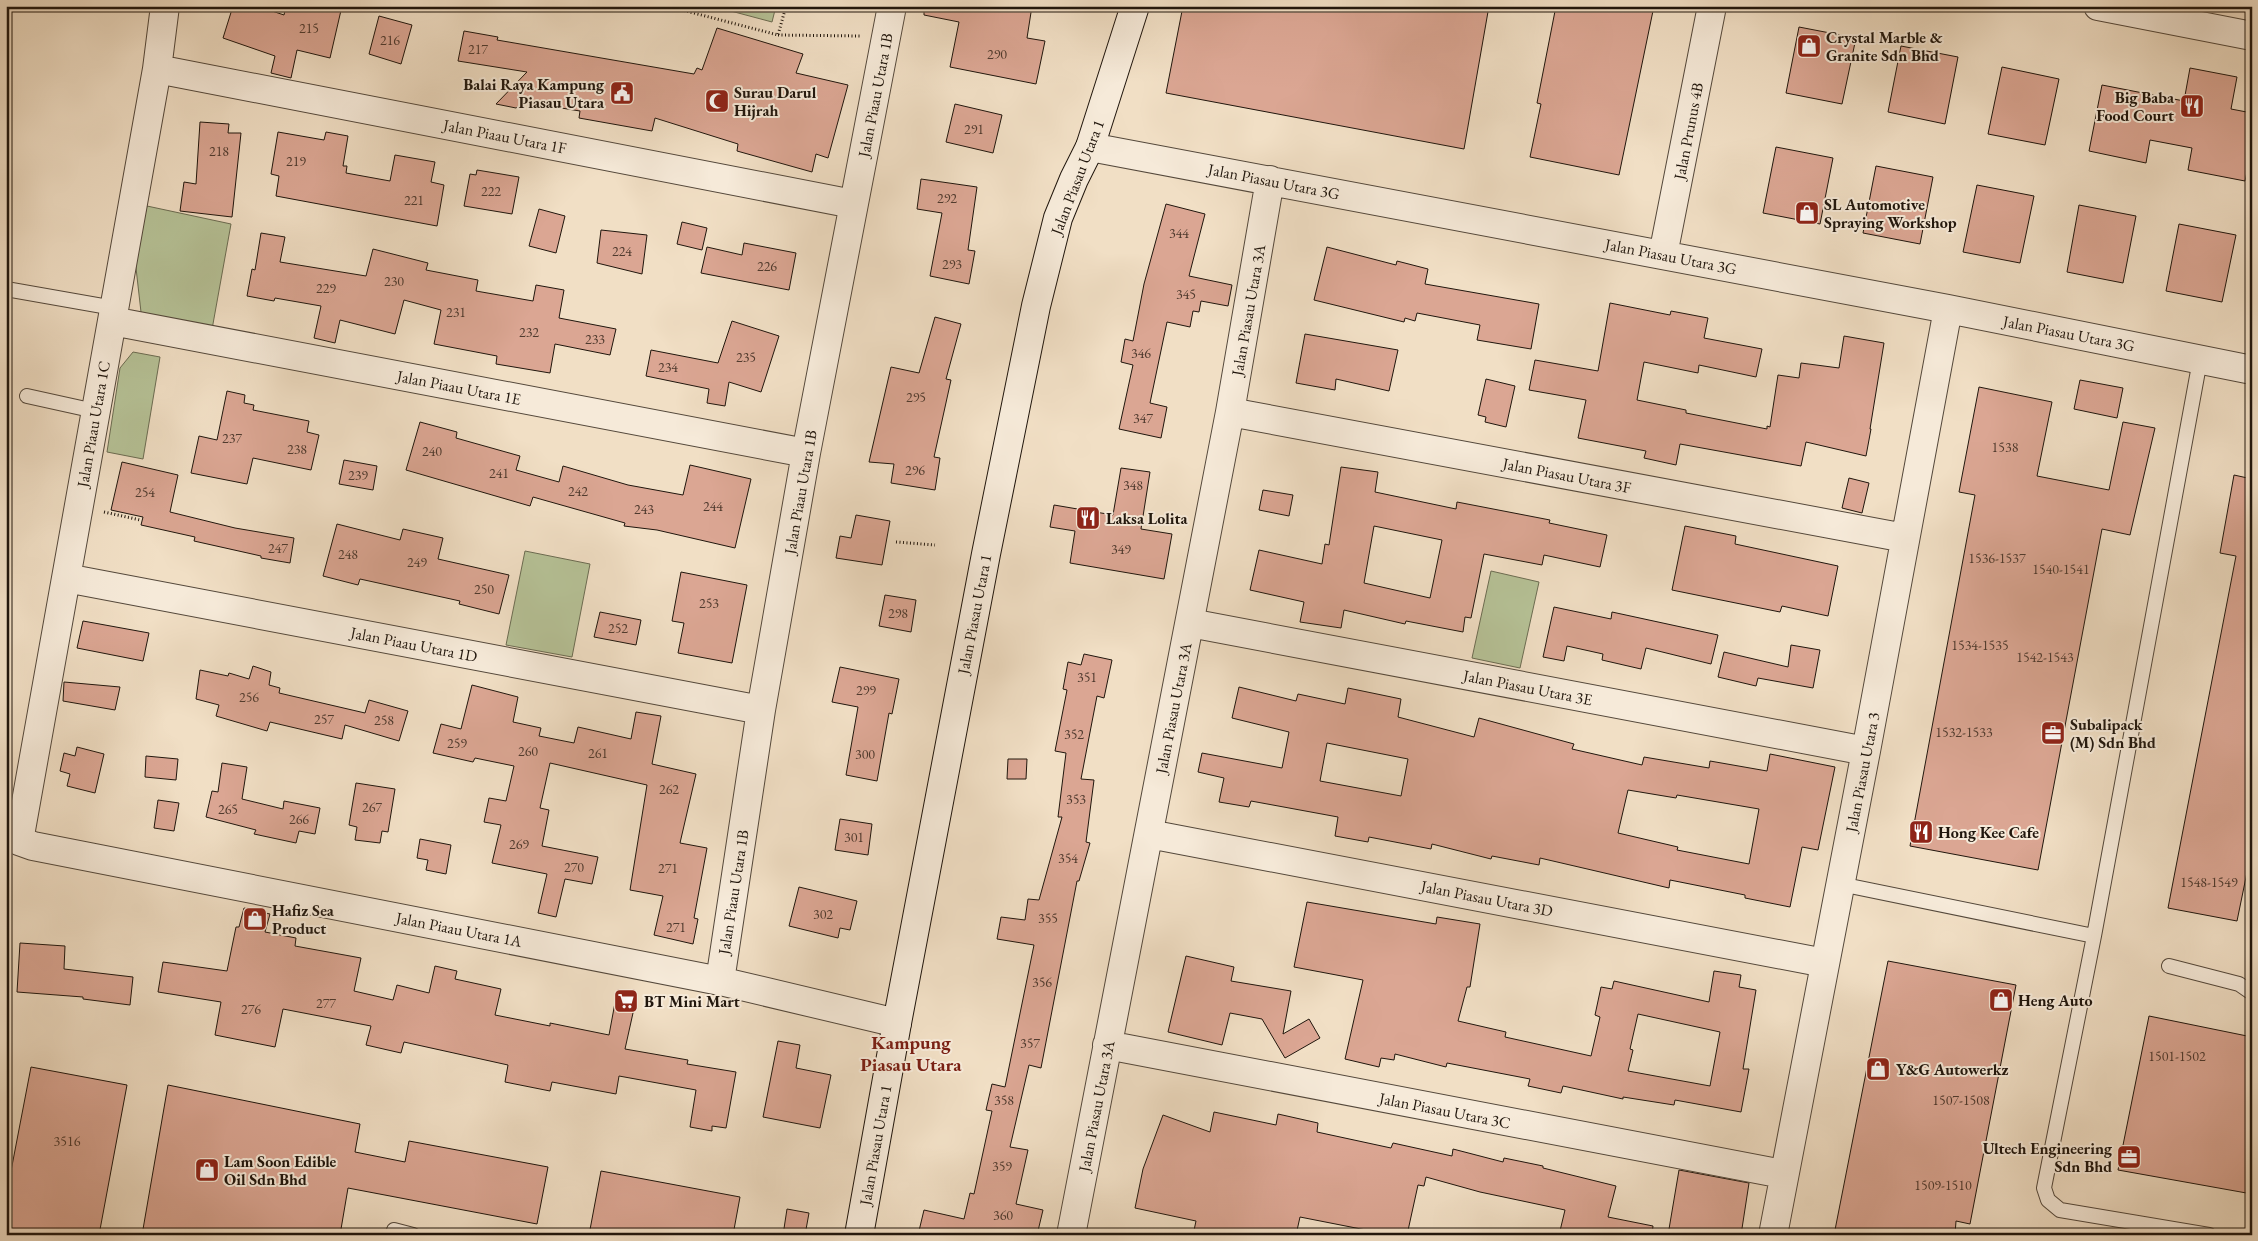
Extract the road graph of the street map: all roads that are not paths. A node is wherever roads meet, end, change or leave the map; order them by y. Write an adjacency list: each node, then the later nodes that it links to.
1 (165, 6): 7 (street, Jalan Piaau Utara 1C)
2 (892, 6): 10 (street, Jalan Piaau Utara 1B)
3 (1135, 6): 8 (street, Jalan Piasau Utara 1)
4 (1712, 6): 11 (street, Jalan Prunus 4B)
5 (2098, 6): 6 (street)
6 (2252, 36)
7 (157, 69): 10 (street, Jalan Piaau Utara 1F); 14 (street, Jalan Piaau Utara 1C)
8 (1090, 147): 9 (street, Jalan Piasau Utara 3G); 34 (street, Jalan Piasau Utara 1)
9 (1270, 180): 11 (street, Jalan Piasau Utara 3G); 19 (street, Jalan Piasau Utara 3A)
10 (853, 204): 20 (street, Jalan Piaau Utara 1B)
11 (1664, 255): 13 (street, Jalan Piasau Utara 3G)
12 (6, 290): 14 (lane)
13 (1948, 309): 15 (street, Jalan Piasau Utara 3G); 21 (street, Jalan Piasau Utara 3)
14 (113, 315): 18 (street, Jalan Piaau Utara 1C); 20 (street, Jalan Piaau Utara 1E)
15 (2200, 360): 16 (street, Jalan Piasau Utara 3G); 29 (lane)
16 (2252, 370)
17 (27, 396): 18 (lane)
18 (95, 411): 22 (street, Jalan Piaau Utara 1C)
19 (1230, 412): 21 (street, Jalan Piasau Utara 3F); 23 (street, Jalan Piasau Utara 3A)
20 (806, 453): 24 (street, Jalan Piaau Utara 1B)
21 (1905, 538): 25 (street, Jalan Piasau Utara 3)
22 (66, 578): 24 (street, Jalan Piaau Utara 1D); 27 (street, Jalan Piaau Utara 1C)
23 (1190, 622): 25 (street, Jalan Piasau Utara 3E); 26 (street, Jalan Piasau Utara 3A)
24 (761, 710): 32 (street, Jalan Piaau Utara 1B)
25 (1866, 751): 28 (street, Jalan Piasau Utara 3)
26 (1148, 834): 30 (street, Jalan Piasau Utara 3D); 35 (street, Jalan Piasau Utara 3A)
27 (13, 840): 32 (street, Jalan Piaau Utara 1A)
28 (1840, 884): 29 (lane); 30 (street, Jalan Piasau Utara 3)
29 (2094, 936): 42 (lane)
30 (1825, 963): 36 (street, Jalan Piasau Utara 3)
31 (2169, 966): 33 (lane)
32 (720, 981): 34 (street, Jalan Piaau Utara 1A)
33 (2252, 993)
34 (897, 1022): 39 (street, Jalan Piasau Utara 1)
35 (1107, 1045): 36 (street, Jalan Piasau Utara 3C); 40 (street, Jalan Piasau Utara 3A)
36 (1783, 1174): 41 (street, Jalan Piasau Utara 3)
37 (394, 1230): 38 (lane)
38 (413, 1235)
39 (859, 1235)
40 (1072, 1235)
41 (1773, 1235)
42 (2209, 1235)

